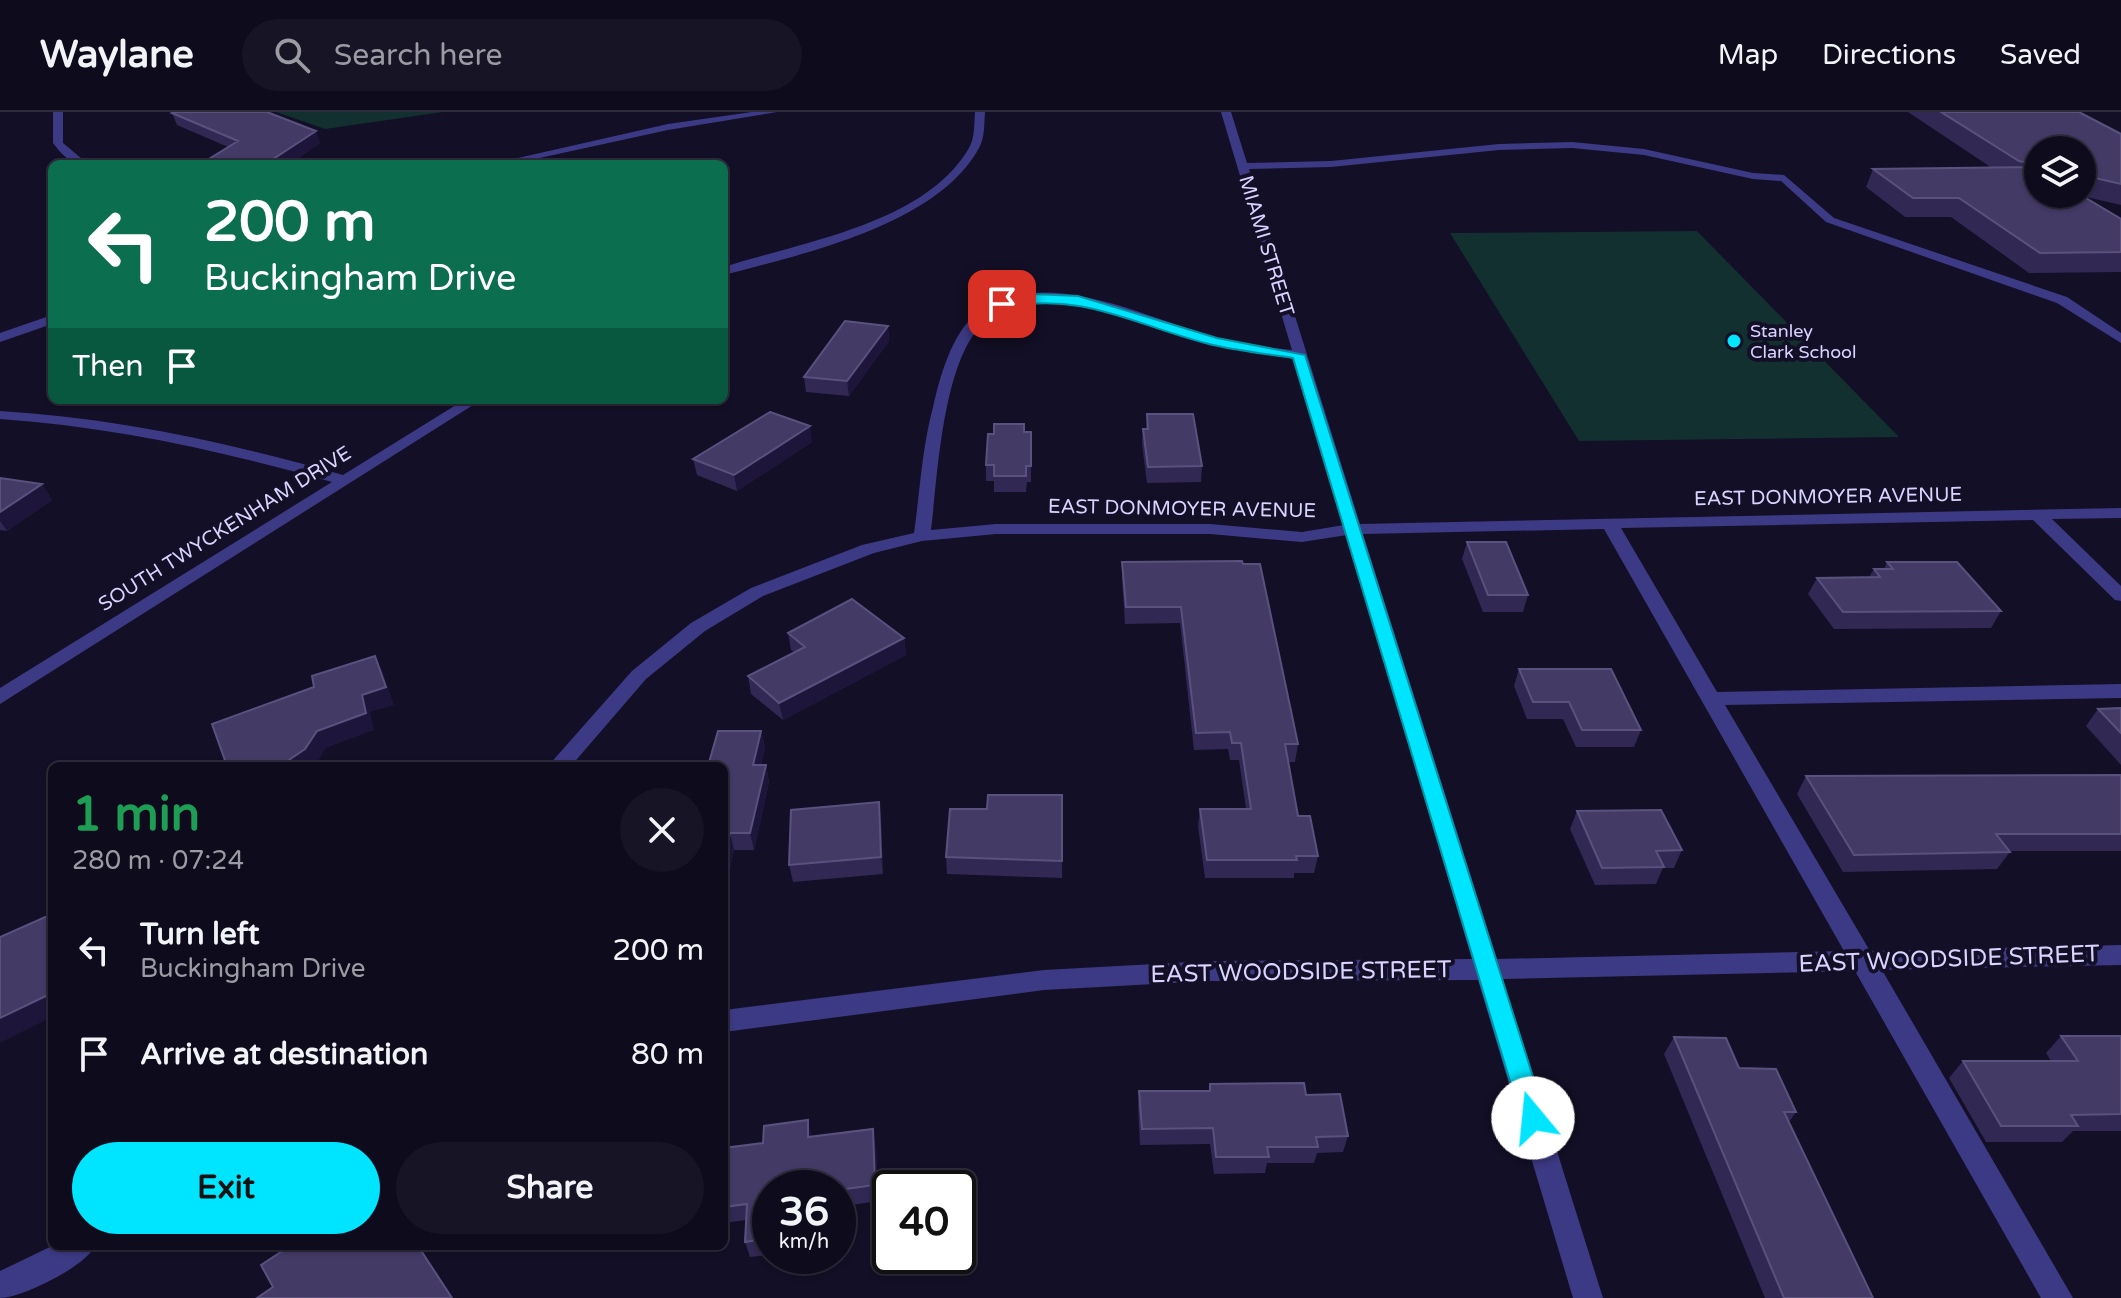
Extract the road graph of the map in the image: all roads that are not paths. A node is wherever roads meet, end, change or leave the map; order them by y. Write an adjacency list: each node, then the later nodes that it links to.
1 (58, 112): 5 (street)
2 (772, 112): 6 (street)
3 (980, 112): 8 (street)
4 (1226, 112): 7 (street, MIAMI STREET)
5 (76, 160)
6 (514, 160)
7 (1242, 166): 11 (street); 12 (street, MIAMI STREET)
8 (728, 270)
9 (48, 320): 10 (street)
10 (0, 338)
11 (2121, 339)
12 (1299, 355): 19 (street, MIAMI STREET); 20 (street)
13 (467, 404): 15 (street, SOUTH TWYCKENHAM DRIVE)
14 (0, 415): 15 (street)
15 (343, 480): 23 (street, SOUTH TWYCKENHAM DRIVE)
16 (2121, 513): 17 (street, EAST DONMOYER AVENUE)
17 (2038, 515): 18 (street, EAST DONMOYER AVENUE); 21 (street)
18 (1609, 523): 19 (street, EAST DONMOYER AVENUE); 24 (street)
19 (1351, 529): 20 (street, EAST DONMOYER AVENUE); 28 (street, MIAMI STREET)
20 (922, 536): 25 (street, EAST DONMOYER AVENUE)
21 (2121, 596)
22 (2121, 691): 24 (street)
23 (0, 697)
24 (1714, 699): 27 (street)
25 (563, 762)
26 (2121, 955): 27 (street, EAST WOODSIDE STREET)
27 (1863, 962): 28 (street, EAST WOODSIDE STREET); 33 (street)
28 (1488, 968): 29 (street, EAST WOODSIDE STREET); 32 (street, MIAMI STREET)
29 (728, 1020)
30 (73, 1250): 31 (street)
31 (0, 1286)
32 (1588, 1298)
33 (2058, 1298)

